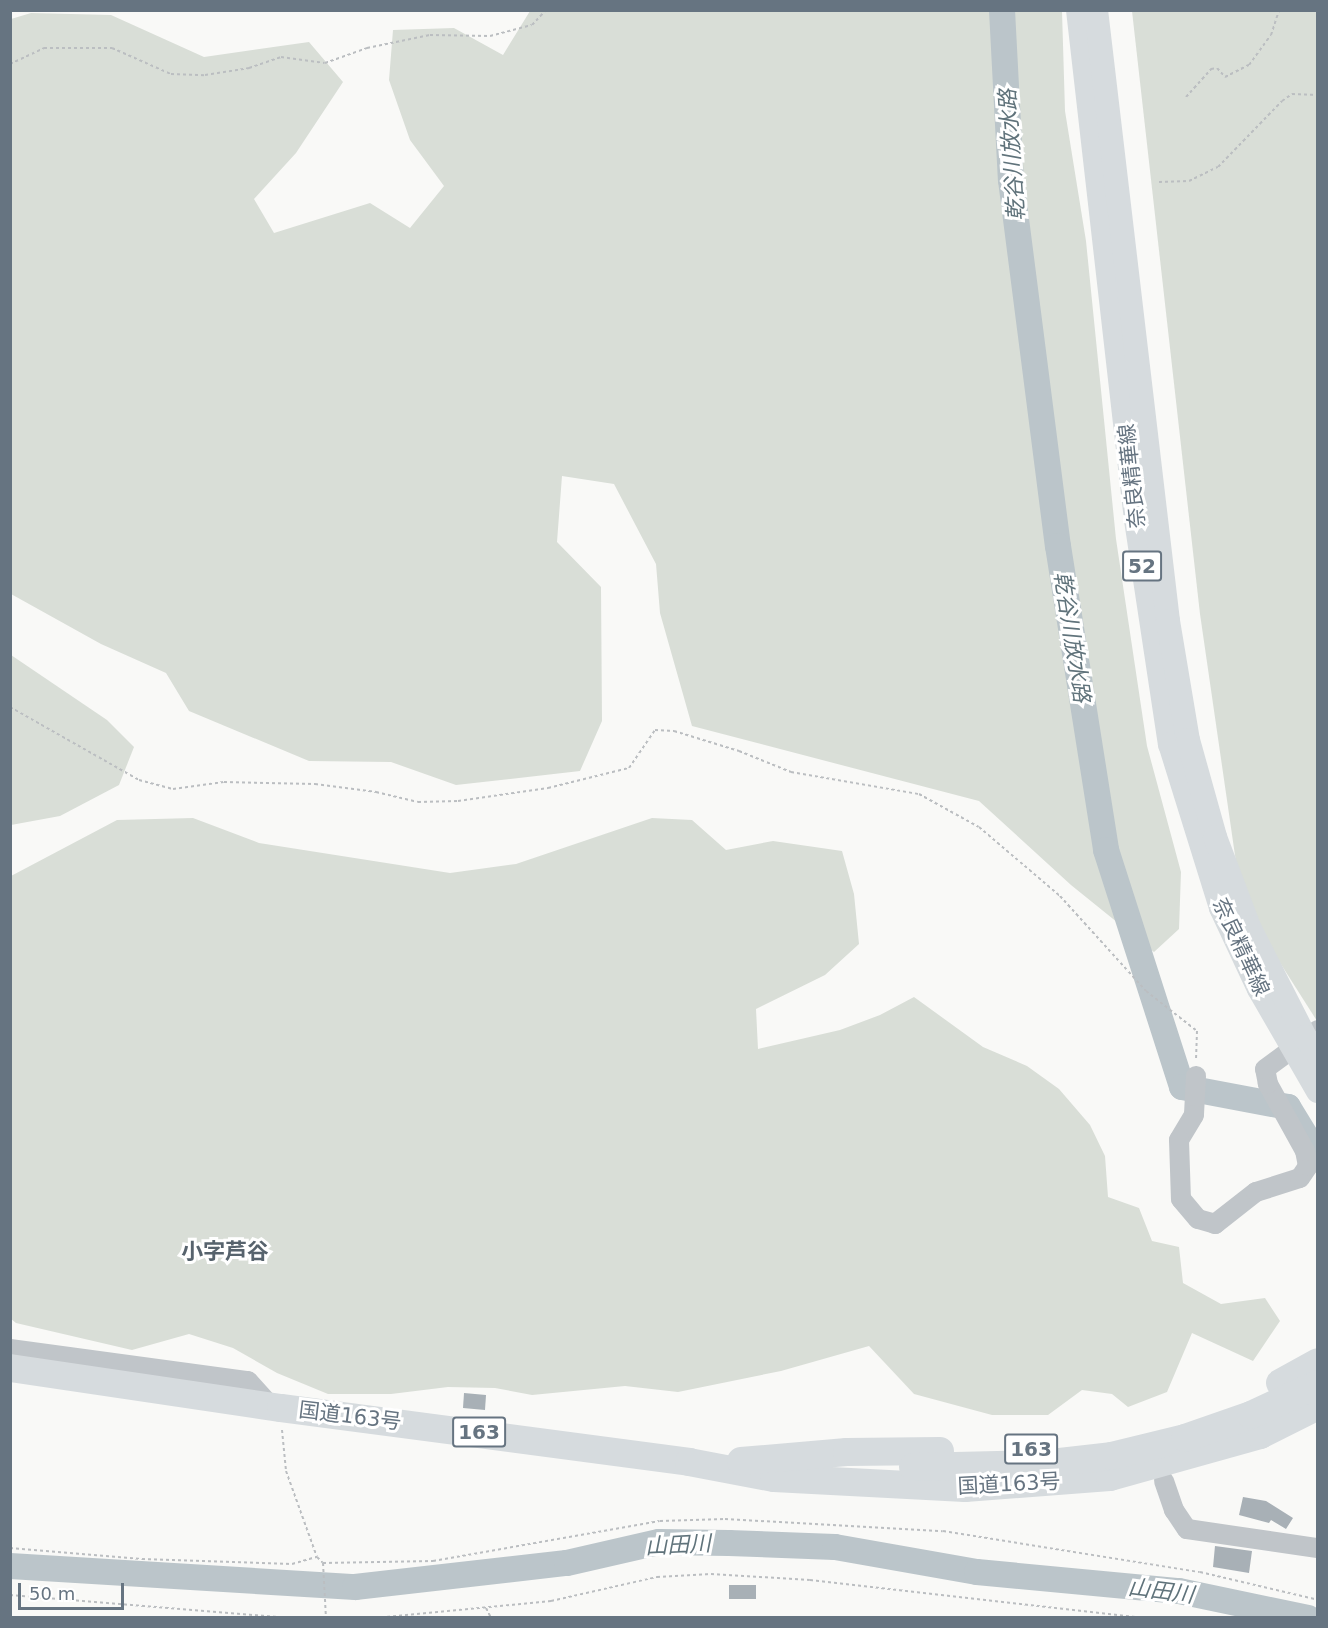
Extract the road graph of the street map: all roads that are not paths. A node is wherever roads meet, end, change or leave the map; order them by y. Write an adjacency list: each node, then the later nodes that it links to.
1 (1078, 10): 3 (main road, 奈良精華線 / 52)
2 (1096, 10): 3 (main road, 奈良精華線 / 52)
3 (1308, 1042): 4 (street); 5 (main road, 奈良精華線 / 52)
4 (1196, 1076)
5 (1317, 1091)
6 (10, 1349): 10 (street)
7 (1317, 1362): 14 (highway, 163)
8 (10, 1368): 10 (highway, 国道163号 / 163)
9 (1317, 1384): 14 (highway, 国道163号 / 163)
10 (275, 1406): 13 (highway, 国道163号 / 163)
11 (1317, 1406): 15 (highway, 国道163号 / 163)
12 (1317, 1423): 16 (highway)
13 (689, 1461): 14 (highway, 国道163号 / 163); 15 (highway, 国道163号 / 163)
14 (730, 1462)
15 (774, 1478): 16 (highway)
16 (1164, 1481): 17 (street)
17 (1317, 1548)

